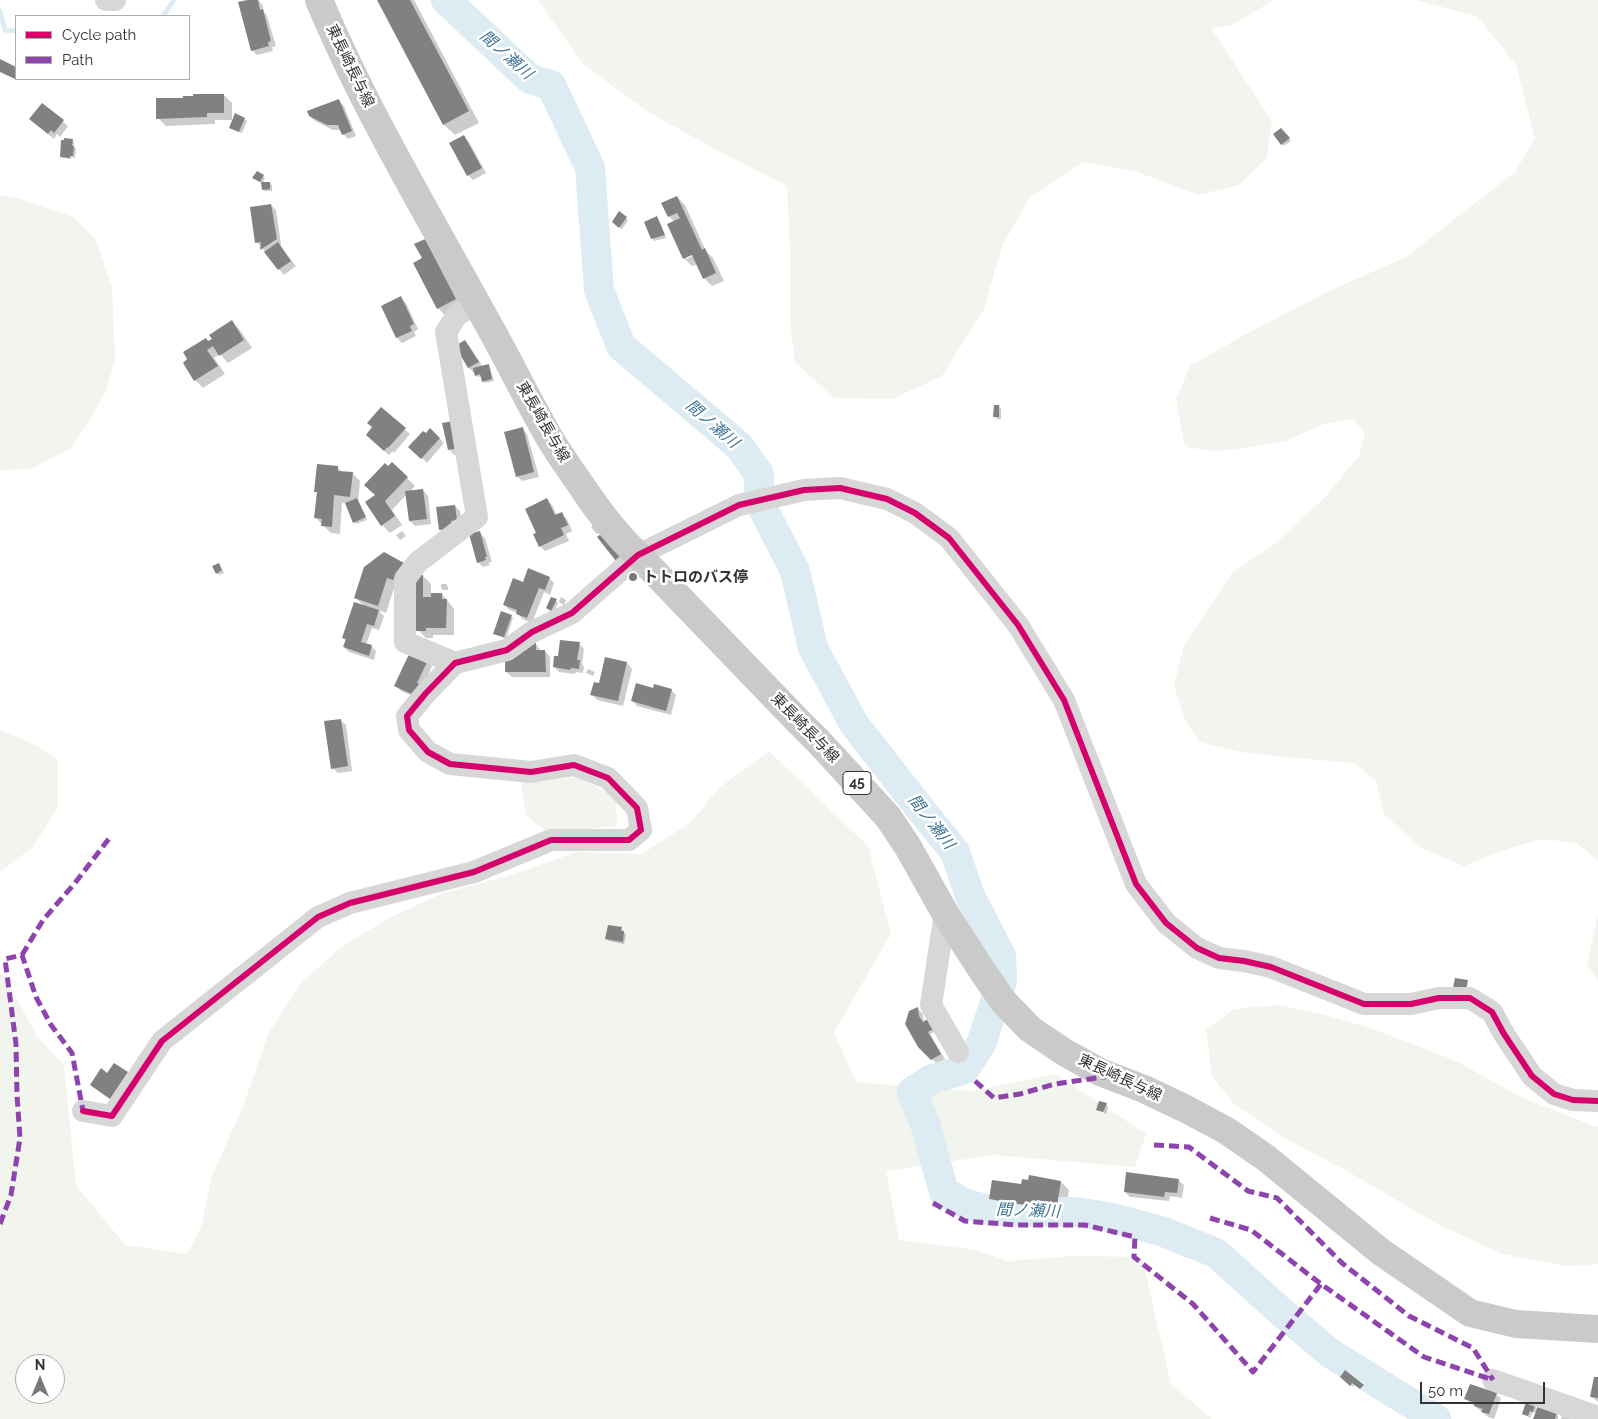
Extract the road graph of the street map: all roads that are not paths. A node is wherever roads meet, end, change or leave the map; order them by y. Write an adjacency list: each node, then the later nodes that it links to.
1 (106, 0): 2 (street)
2 (115, 0)
3 (319, 0): 4 (main road, 東長崎長与線 / 45)
4 (477, 303): 5 (main road, 東長崎長与線 / 45); 6 (street)
5 (638, 555): 6 (street); 7 (main road, 東長崎長与線 / 45); 9 (street)
6 (455, 663): 10 (street)
7 (945, 913): 8 (street); 11 (main road, 東長崎長与線 / 45)
8 (958, 1052)
9 (1598, 1102)
10 (83, 1111)
11 (1598, 1329)
12 (1493, 1380): 13 (street)
13 (1598, 1417)

